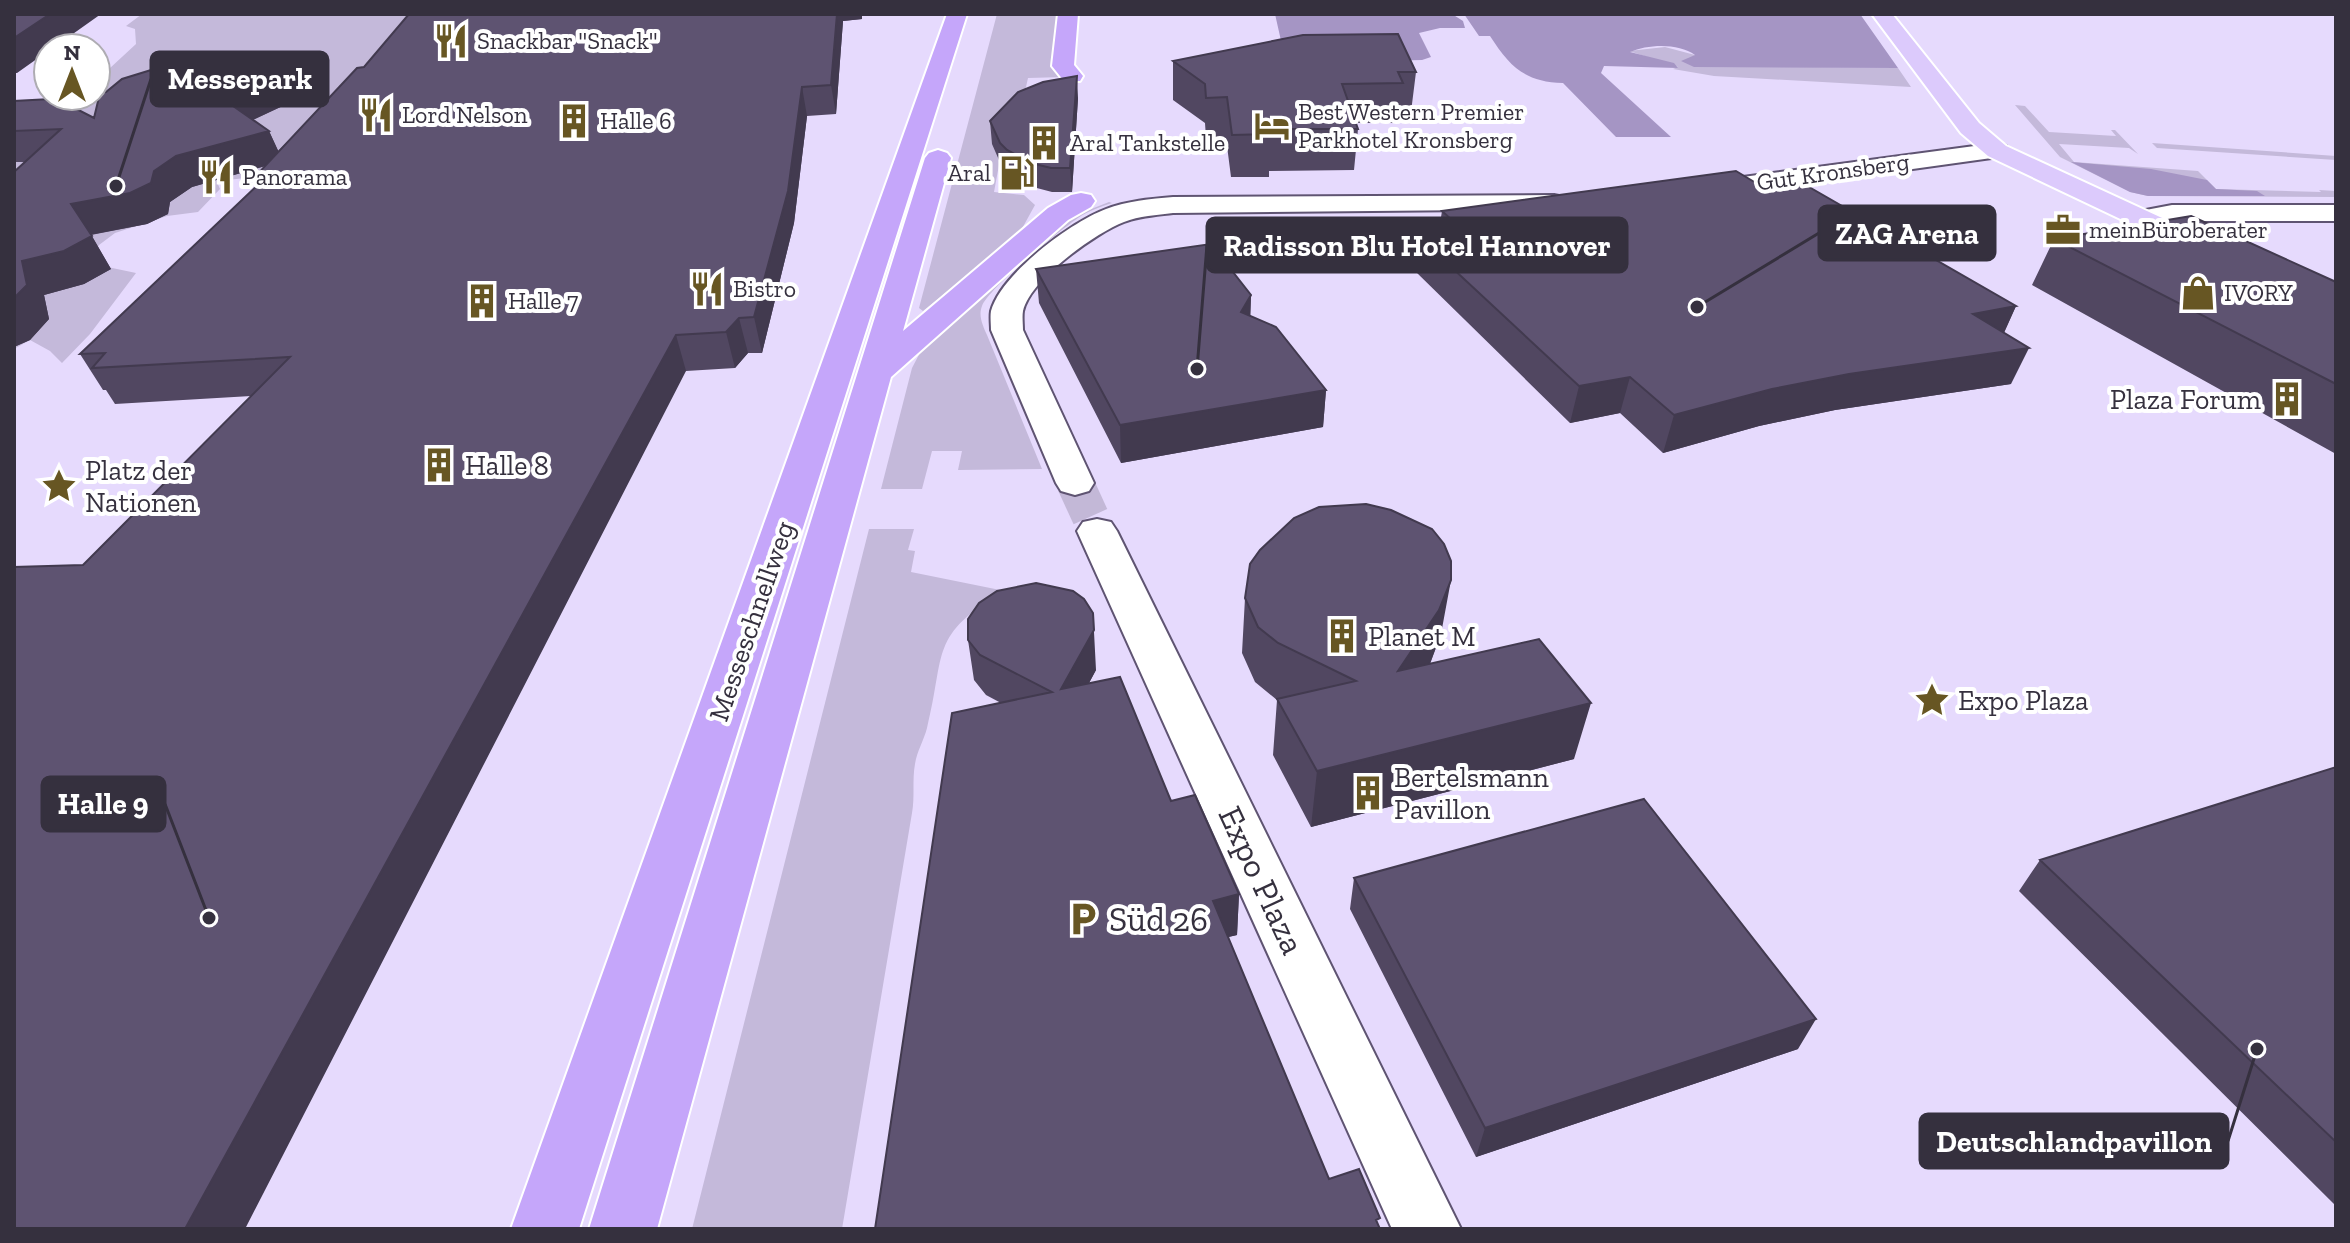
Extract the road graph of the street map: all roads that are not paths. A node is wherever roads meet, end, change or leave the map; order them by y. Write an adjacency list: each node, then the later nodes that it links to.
1 (957, 14): 16 (highway, Messeschnellweg)
2 (980, 14): 13 (highway, Messeschnellweg)
3 (1068, 14): 5 (highway)
4 (1882, 14): 6 (main road)
5 (1072, 76)
6 (1997, 151): 7 (street, Gut Kronsberg); 11 (main road)
7 (1672, 194)
8 (1081, 201): 13 (highway)
9 (1578, 202): 14 (street)
10 (2336, 213): 11 (street)
11 (2140, 219): 12 (main road)
12 (2221, 256)
13 (875, 373): 17 (highway, Messeschnellweg)
14 (1075, 483)
15 (1097, 531): 18 (street, Expo Plaza)
16 (545, 1229)
17 (623, 1229)
18 (1427, 1229)

